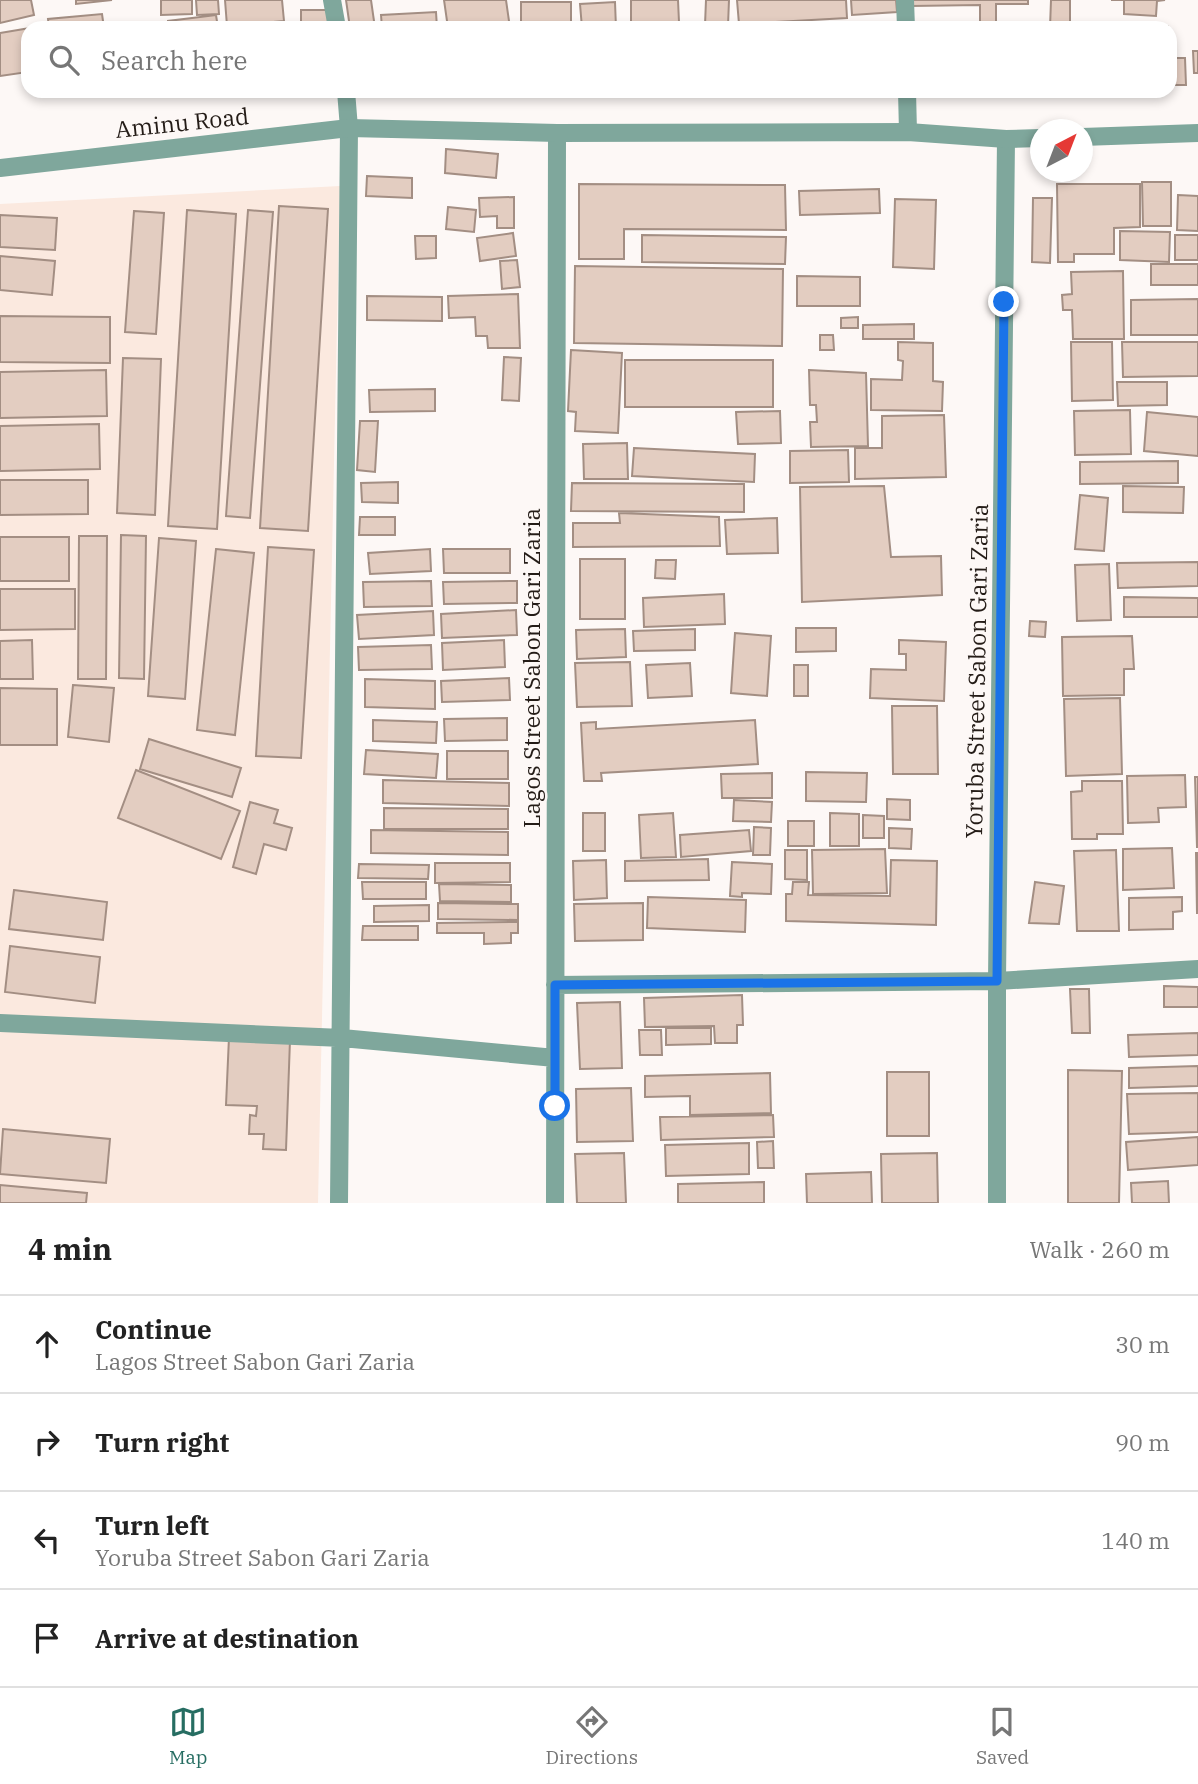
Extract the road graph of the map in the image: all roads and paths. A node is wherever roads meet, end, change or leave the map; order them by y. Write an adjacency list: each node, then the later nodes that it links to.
1 (332, 0): 3 (street)
2 (905, 0): 4 (street)
3 (336, 21)
4 (906, 21)
5 (346, 98): 7 (street)
6 (907, 98): 8 (street)
7 (349, 128): 9 (street, Aminu Road); 14 (street, Aminu Road); 19 (street)
8 (908, 132): 9 (street, Aminu Road); 13 (street, Aminu Road)
9 (557, 133): 17 (street, Lagos Street Sabon Gari Zaria)
10 (1198, 133): 11 (street)
11 (1093, 137)
12 (1030, 138): 13 (street, Aminu Road)
13 (1006, 139): 16 (street, Yoruba Street Sabon Gari Zaria)
14 (0, 168)
15 (1198, 968): 16 (street)
16 (997, 981): 17 (street); 23 (street, Yoruba Street Sabon Gari Zaria)
17 (555, 985): 20 (street, Lagos Street Sabon Gari Zaria)
18 (0, 1023): 19 (street)
19 (342, 1038): 20 (street); 21 (street)
20 (555, 1058): 22 (street, Lagos Street Sabon Gari Zaria)
21 (339, 1203)
22 (555, 1203)
23 (997, 1203)

